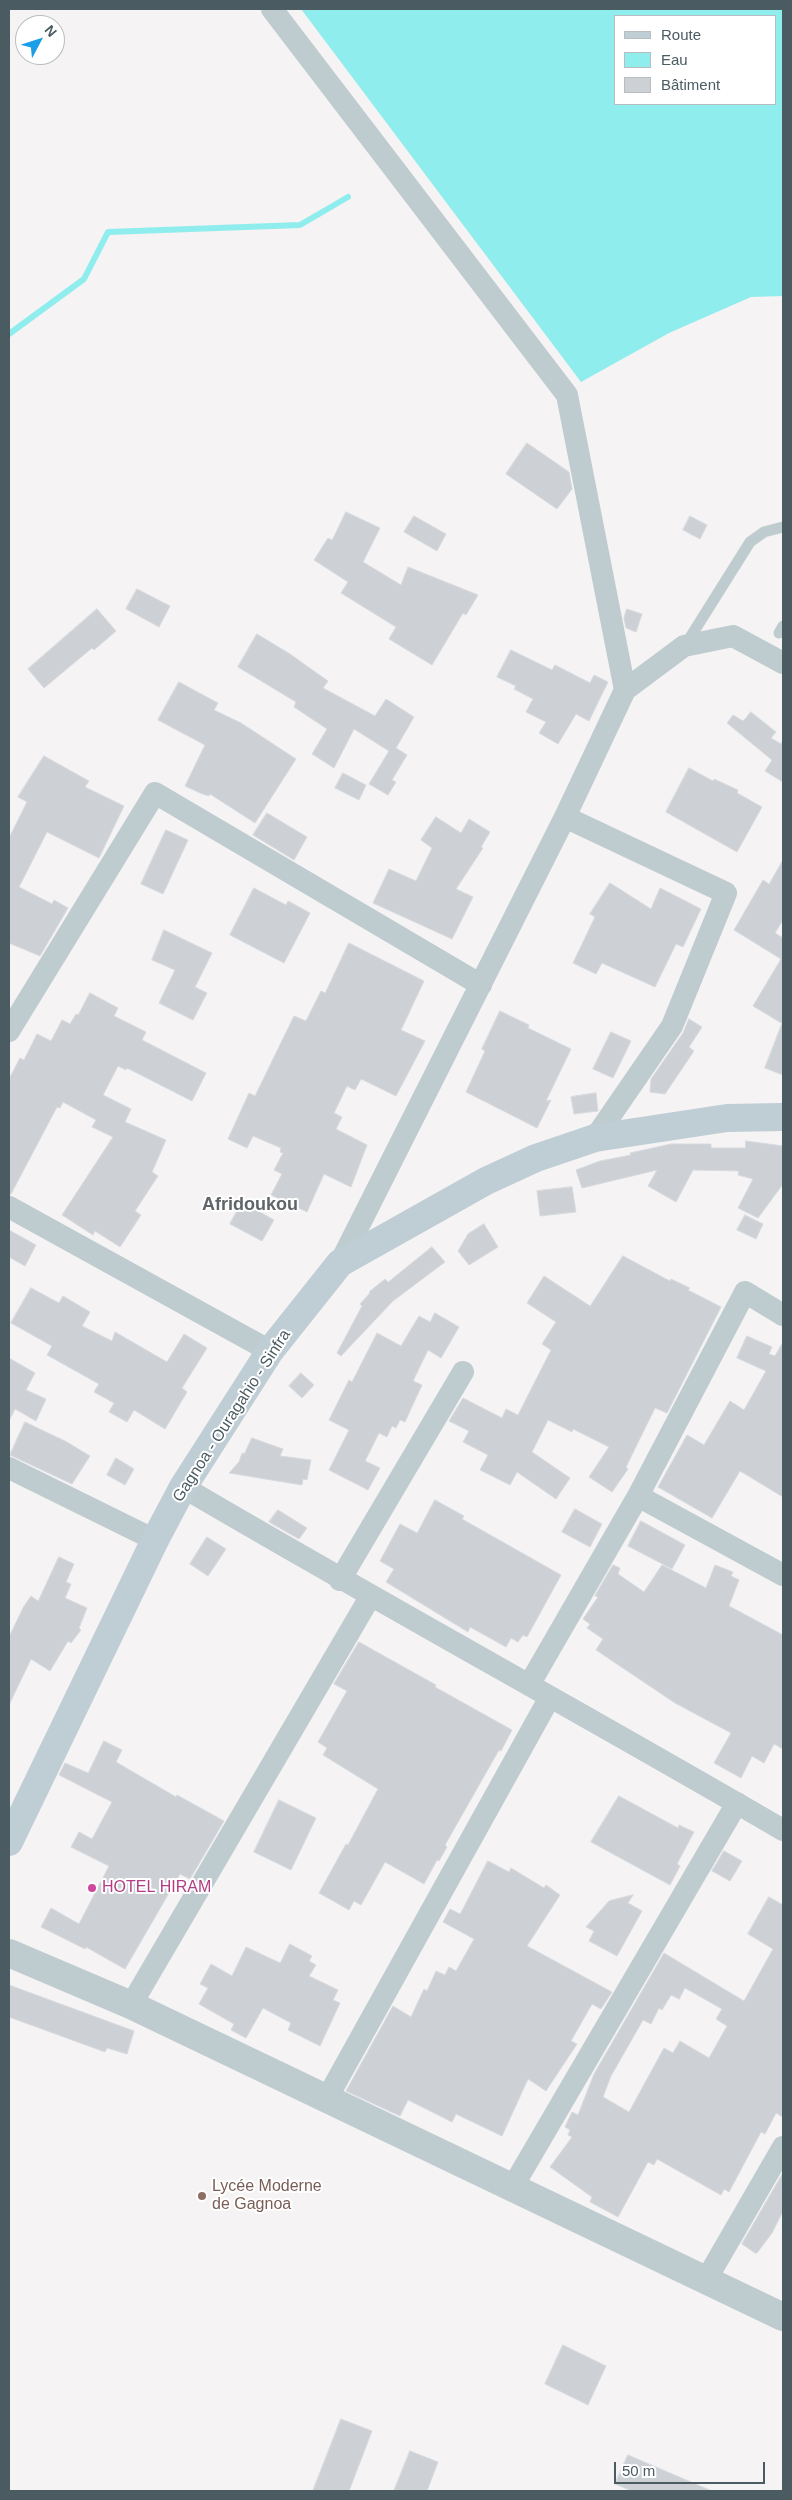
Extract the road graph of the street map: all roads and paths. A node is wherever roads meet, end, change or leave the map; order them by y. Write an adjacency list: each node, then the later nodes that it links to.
1 (272, 9): 5 (street)
2 (783, 527): 3 (lane)
3 (684, 646): 4 (street); 5 (street)
4 (783, 663)
5 (625, 690): 6 (street)
6 (566, 818): 7 (street); 10 (street)
7 (481, 985): 8 (street); 12 (street)
8 (9, 1031)
9 (783, 1117): 10 (main road, Gagnoa - Ouragahio - Sinfra)
10 (595, 1138): 12 (main road, Gagnoa - Ouragahio - Sinfra)
11 (9, 1207): 14 (street)
12 (340, 1262): 14 (main road, Gagnoa - Ouragahio - Sinfra)
13 (783, 1315): 18 (street)
14 (270, 1351): 17 (main road, Gagnoa - Ouragahio - Sinfra)
15 (463, 1372): 21 (street)
16 (9, 1468): 19 (street)
17 (183, 1487): 19 (main road, Gagnoa - Ouragahio - Sinfra); 21 (street)
18 (638, 1496): 20 (street); 23 (street)
19 (155, 1540): 27 (main road, Gagnoa - Ouragahio - Sinfra)
20 (783, 1575)
21 (340, 1580): 22 (street)
22 (370, 1597): 23 (street); 29 (street)
23 (529, 1685): 24 (street)
24 (550, 1697): 25 (street); 30 (street)
25 (737, 1803): 26 (street); 32 (street)
26 (783, 1830)
27 (9, 1842)
28 (9, 1953): 29 (street)
29 (131, 2005): 30 (street)
30 (326, 2100): 32 (street)
31 (783, 2147): 33 (street)
32 (512, 2188): 33 (street)
33 (706, 2280): 34 (street)
34 (783, 2317)

